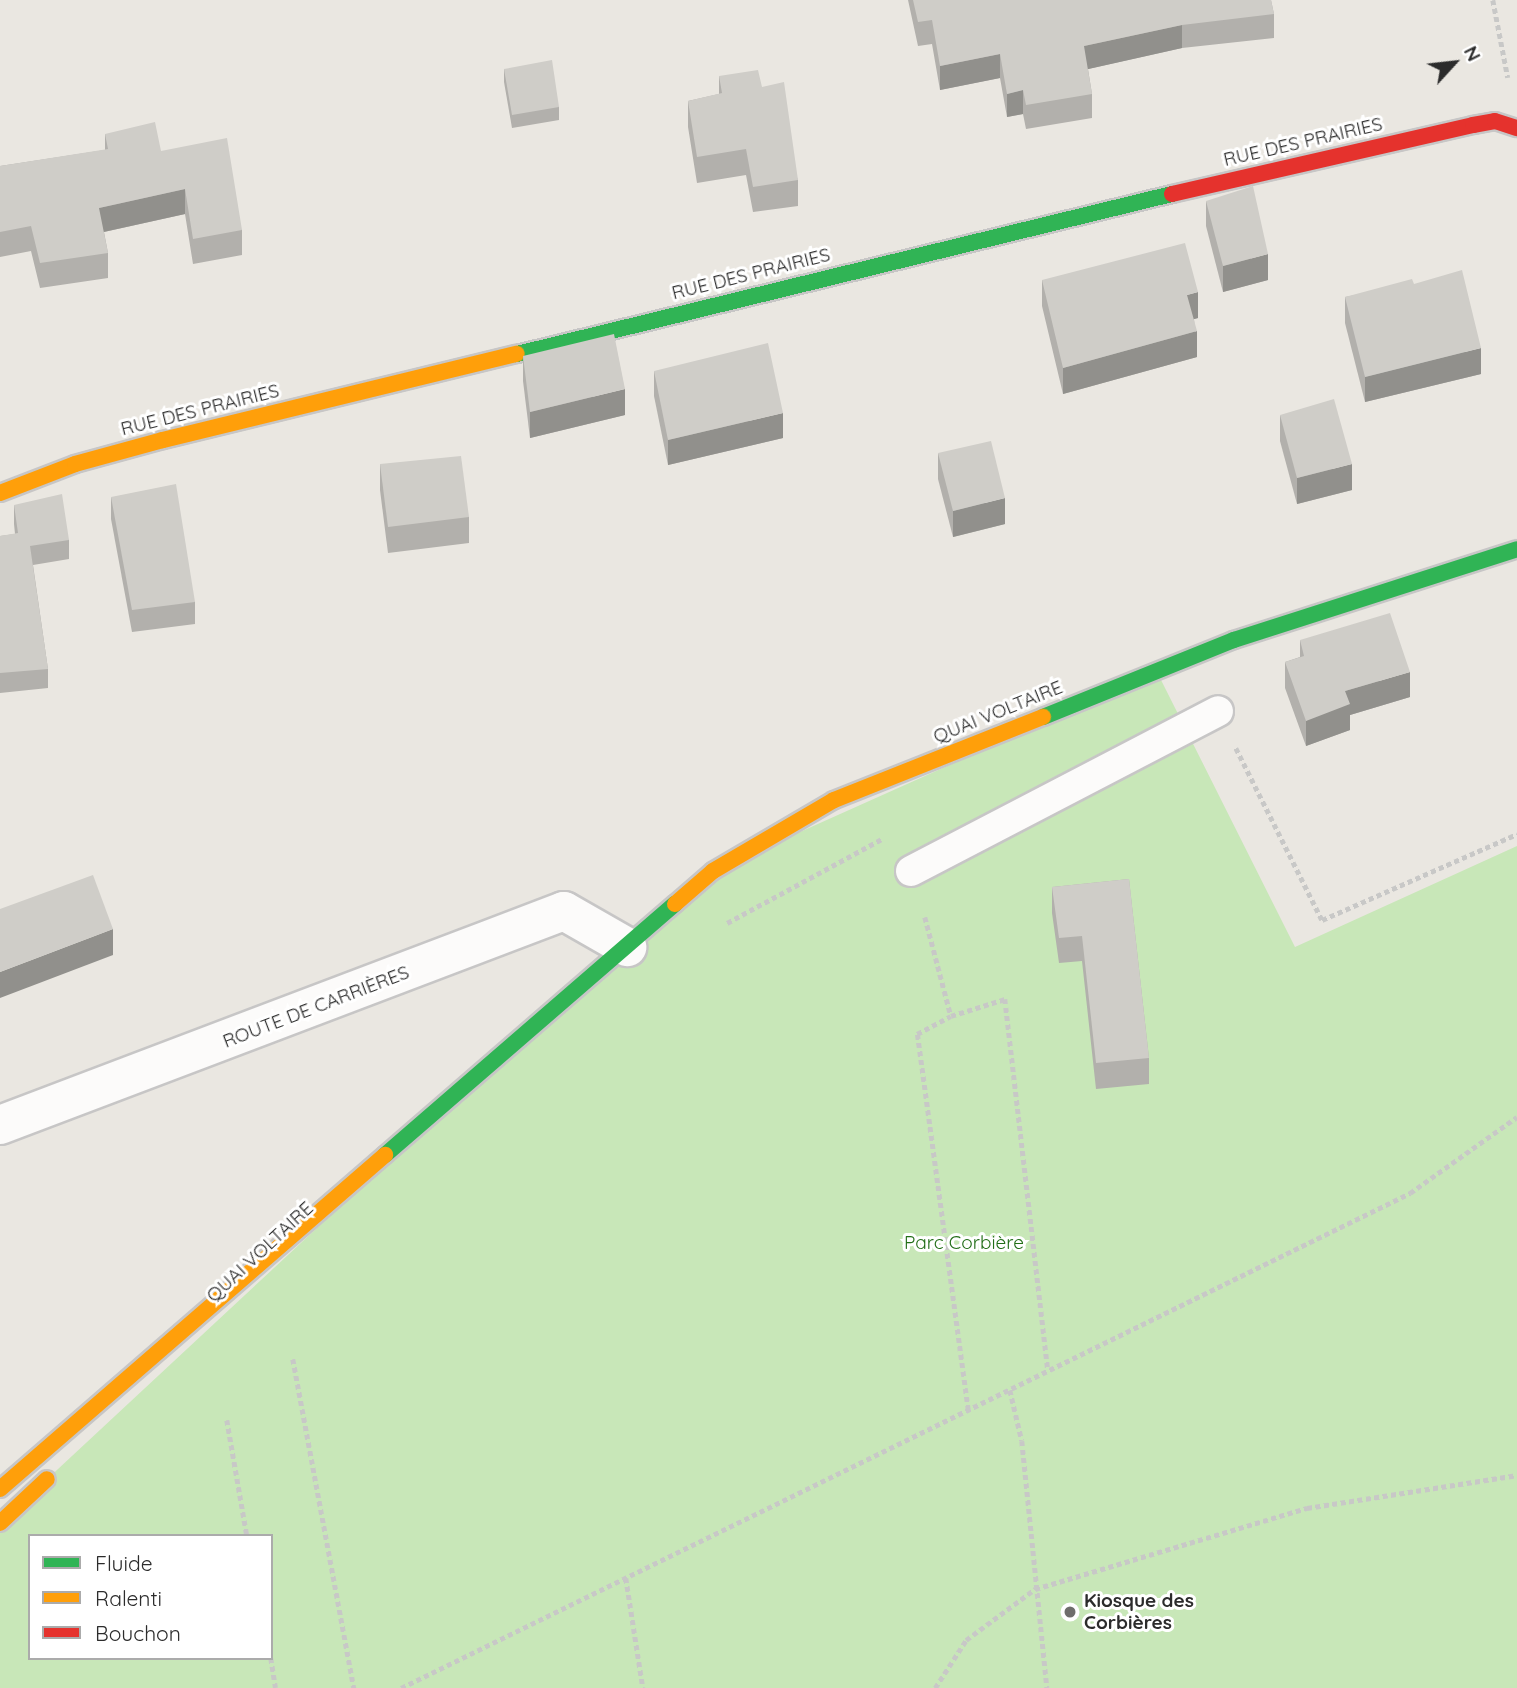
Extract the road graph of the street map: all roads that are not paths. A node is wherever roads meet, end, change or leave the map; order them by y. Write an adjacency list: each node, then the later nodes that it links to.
1 (1517, 128): 2 (main road, RUE DES PRAIRIES)
2 (0, 493)
3 (1517, 549): 6 (main road, QUAI VOLTAIRE)
4 (1217, 711): 5 (lane)
5 (911, 871)
6 (626, 947): 7 (main road, QUAI VOLTAIRE); 8 (street, ROUTE DE CARRIÈRES)
7 (548, 1013): 9 (main road, QUAI VOLTAIRE); 11 (main road, QUAI VOLTAIRE)
8 (0, 1125)
9 (162, 1372)
10 (61, 1466): 12 (main road)
11 (0, 1489)
12 (0, 1523)

